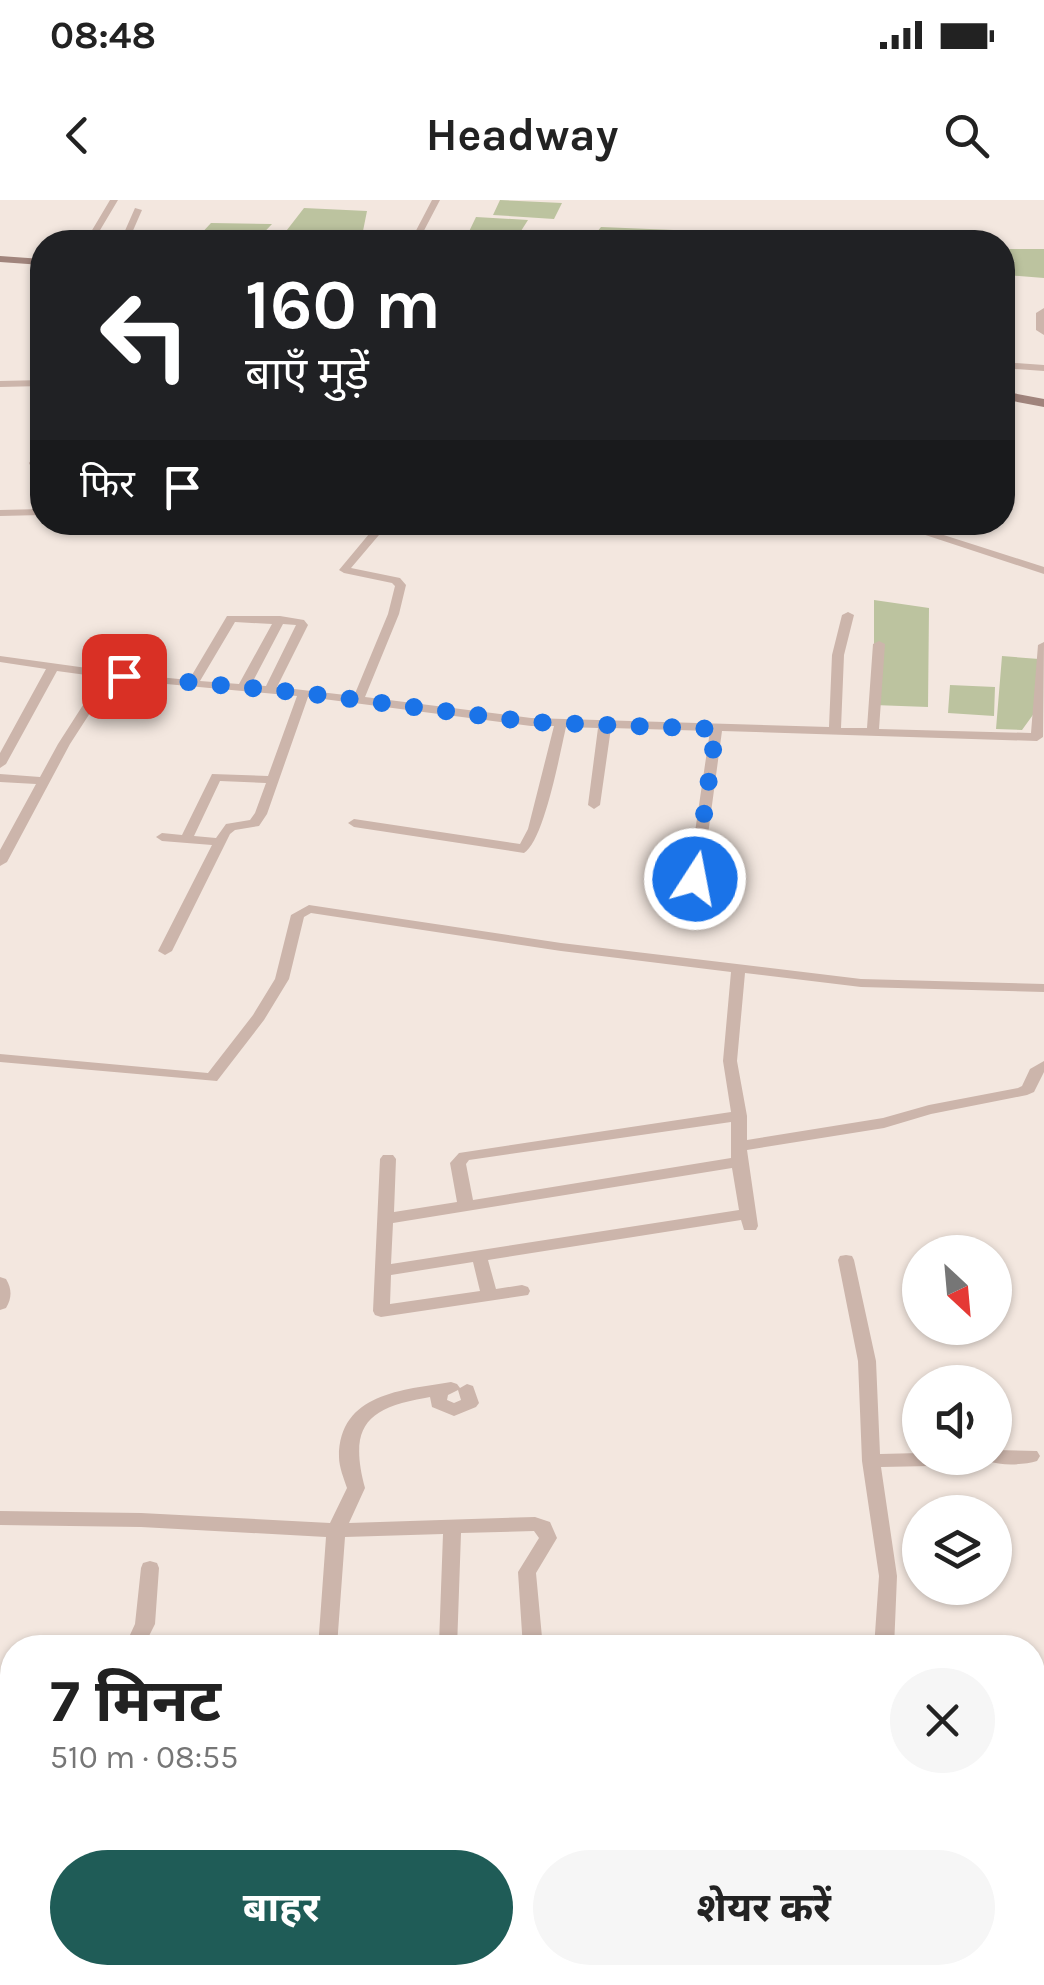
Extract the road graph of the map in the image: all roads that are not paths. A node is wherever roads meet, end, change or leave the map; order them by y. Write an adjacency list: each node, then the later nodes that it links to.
1 (114, 200): 4 (street)
2 (436, 200): 6 (street)
3 (138, 210): 5 (street)
4 (96, 230)
5 (129, 230)
6 (420, 230)
7 (0, 261): 8 (street)
8 (30, 263)
9 (1044, 311): 10 (street)
10 (1044, 332)
11 (1015, 366): 12 (street)
12 (1044, 368)
13 (0, 384): 14 (street)
14 (30, 384)
15 (1015, 395): 16 (street)
16 (1044, 401)
17 (30, 512): 18 (street)
18 (0, 513)
19 (375, 535): 33 (street)
20 (932, 535): 21 (street)
21 (1044, 571)
22 (848, 615): 37 (street)
23 (280, 619): 29 (street); 30 (street); 31 (street)
24 (879, 644): 38 (street)
25 (1044, 645): 39 (street)
26 (0, 659): 27 (street)
27 (54, 666): 28 (street); 40 (street)
28 (109, 674): 29 (street); 43 (street)
29 (193, 684): 30 (street)
30 (243, 688): 31 (street)
31 (270, 690): 32 (street)
32 (304, 693): 33 (street); 42 (street)
33 (358, 700): 34 (street)
34 (561, 724): 35 (street); 45 (street)
35 (605, 724): 36 (street); 44 (street)
36 (716, 729): 37 (street); 50 (street)
37 (835, 730): 38 (street)
38 (873, 731): 39 (street)
39 (1041, 737)
40 (0, 764)
41 (0, 778): 43 (street)
42 (274, 780): 47 (street); 48 (street)
43 (44, 781): 49 (street)
44 (594, 806)
45 (354, 824)
46 (162, 837): 47 (street)
47 (186, 839): 48 (street)
48 (220, 842): 51 (street)
49 (0, 862)
50 (695, 879)
51 (166, 951)
52 (738, 970): 53 (street); 54 (street); 56 (street)
53 (1044, 988)
54 (0, 1058)
55 (1044, 1066): 57 (street)
56 (739, 1116): 57 (street); 59 (street)
57 (738, 1154): 59 (street); 61 (street)
58 (388, 1159): 60 (street)
59 (466, 1206): 60 (street)
60 (384, 1219): 63 (street)
61 (479, 1256): 63 (street); 66 (street)
62 (846, 1260): 72 (street)
63 (381, 1272): 66 (street)
64 (0, 1283): 67 (street)
65 (522, 1291): 66 (street)
66 (490, 1296)
67 (0, 1304)
68 (452, 1391): 75 (street)
69 (1031, 1456): 70 (street)
70 (1012, 1457)
71 (902, 1460): 72 (street)
72 (871, 1461): 81 (street)
73 (0, 1518): 75 (street)
74 (452, 1525): 75 (street); 79 (street); 80 (street)
75 (336, 1530): 78 (street)
76 (150, 1568): 77 (street)
77 (139, 1635)
78 (328, 1635)
79 (449, 1635)
80 (532, 1635)
81 (885, 1635)

